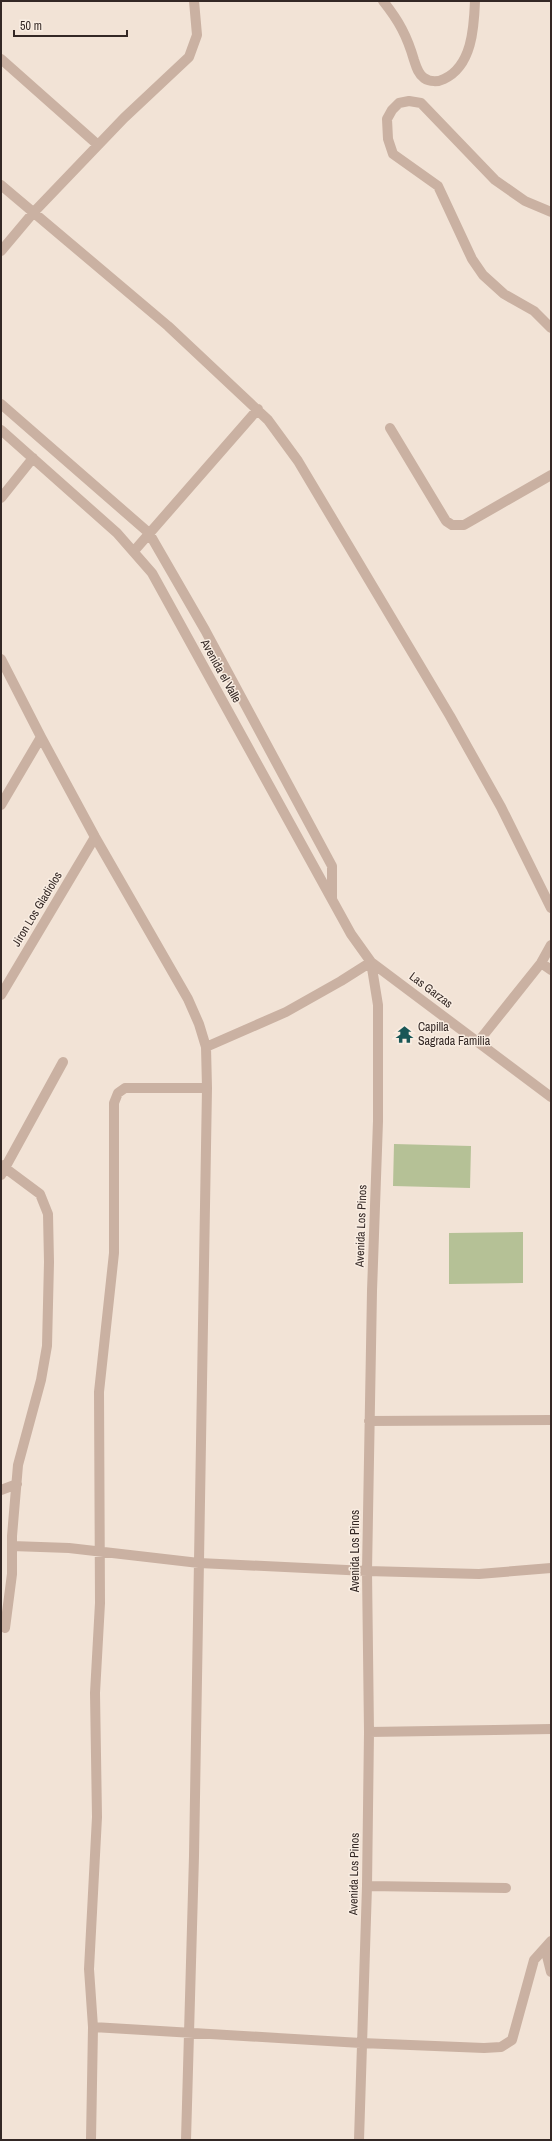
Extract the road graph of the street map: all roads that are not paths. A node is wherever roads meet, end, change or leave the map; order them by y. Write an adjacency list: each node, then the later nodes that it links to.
1 (194, 1): 5 (street)
2 (383, 1): 3 (street)
3 (475, 1)
4 (1, 59): 5 (street)
5 (98, 145): 8 (street)
6 (1, 185): 8 (street)
7 (551, 212): 10 (street)
8 (33, 213): 9 (street); 12 (street)
9 (1, 251)
10 (551, 328)
11 (1, 404): 18 (street)
12 (258, 409): 18 (street); 25 (street)
13 (390, 428): 16 (street)
14 (1, 430): 15 (street, Avenida el Valle)
15 (33, 458): 17 (street); 19 (street, Avenida el Valle)
16 (551, 475)
17 (1, 498)
18 (149, 533): 19 (street); 24 (street)
19 (134, 551): 24 (street, Avenida el Valle)
20 (1, 659): 21 (street)
21 (41, 737): 22 (street); 23 (street)
22 (1, 805)
23 (95, 837): 30 (street, Jiron Los Gladiolos); 32 (street)
24 (332, 900): 27 (street, Avenida el Valle)
25 (551, 908)
26 (551, 945): 28 (street)
27 (371, 962): 31 (street, Las Garzas); 32 (street); 38 (street, Avenida Los Pinos)
28 (541, 963): 29 (street); 31 (street)
29 (551, 970)
30 (1, 995)
31 (478, 1042): 35 (street, Las Garzas)
32 (206, 1047): 34 (street)
33 (63, 1062): 36 (street)
34 (207, 1088): 42 (street); 43 (street)
35 (551, 1098)
36 (2, 1170): 39 (street)
37 (551, 1420): 38 (street)
38 (369, 1421): 45 (street, Avenida Los Pinos)
39 (17, 1484): 40 (street); 41 (street)
40 (1, 1490)
41 (12, 1546): 42 (street); 46 (street)
42 (100, 1551): 43 (street); 53 (street)
43 (199, 1563): 45 (street); 54 (street)
44 (551, 1568): 45 (street)
45 (367, 1571): 48 (street, Avenida Los Pinos)
46 (5, 1628)
47 (551, 1729): 48 (street)
48 (369, 1732): 49 (street, Avenida Los Pinos)
49 (367, 1886): 50 (street); 55 (street, Avenida Los Pinos)
50 (506, 1888)
51 (548, 1945): 52 (street); 55 (street)
52 (551, 1972)
53 (93, 2027): 54 (street); 56 (street)
54 (190, 2034): 55 (street); 57 (street)
55 (361, 2043): 58 (street, Avenida Los Pinos)
56 (91, 2140)
57 (186, 2140)
58 (359, 2140)

